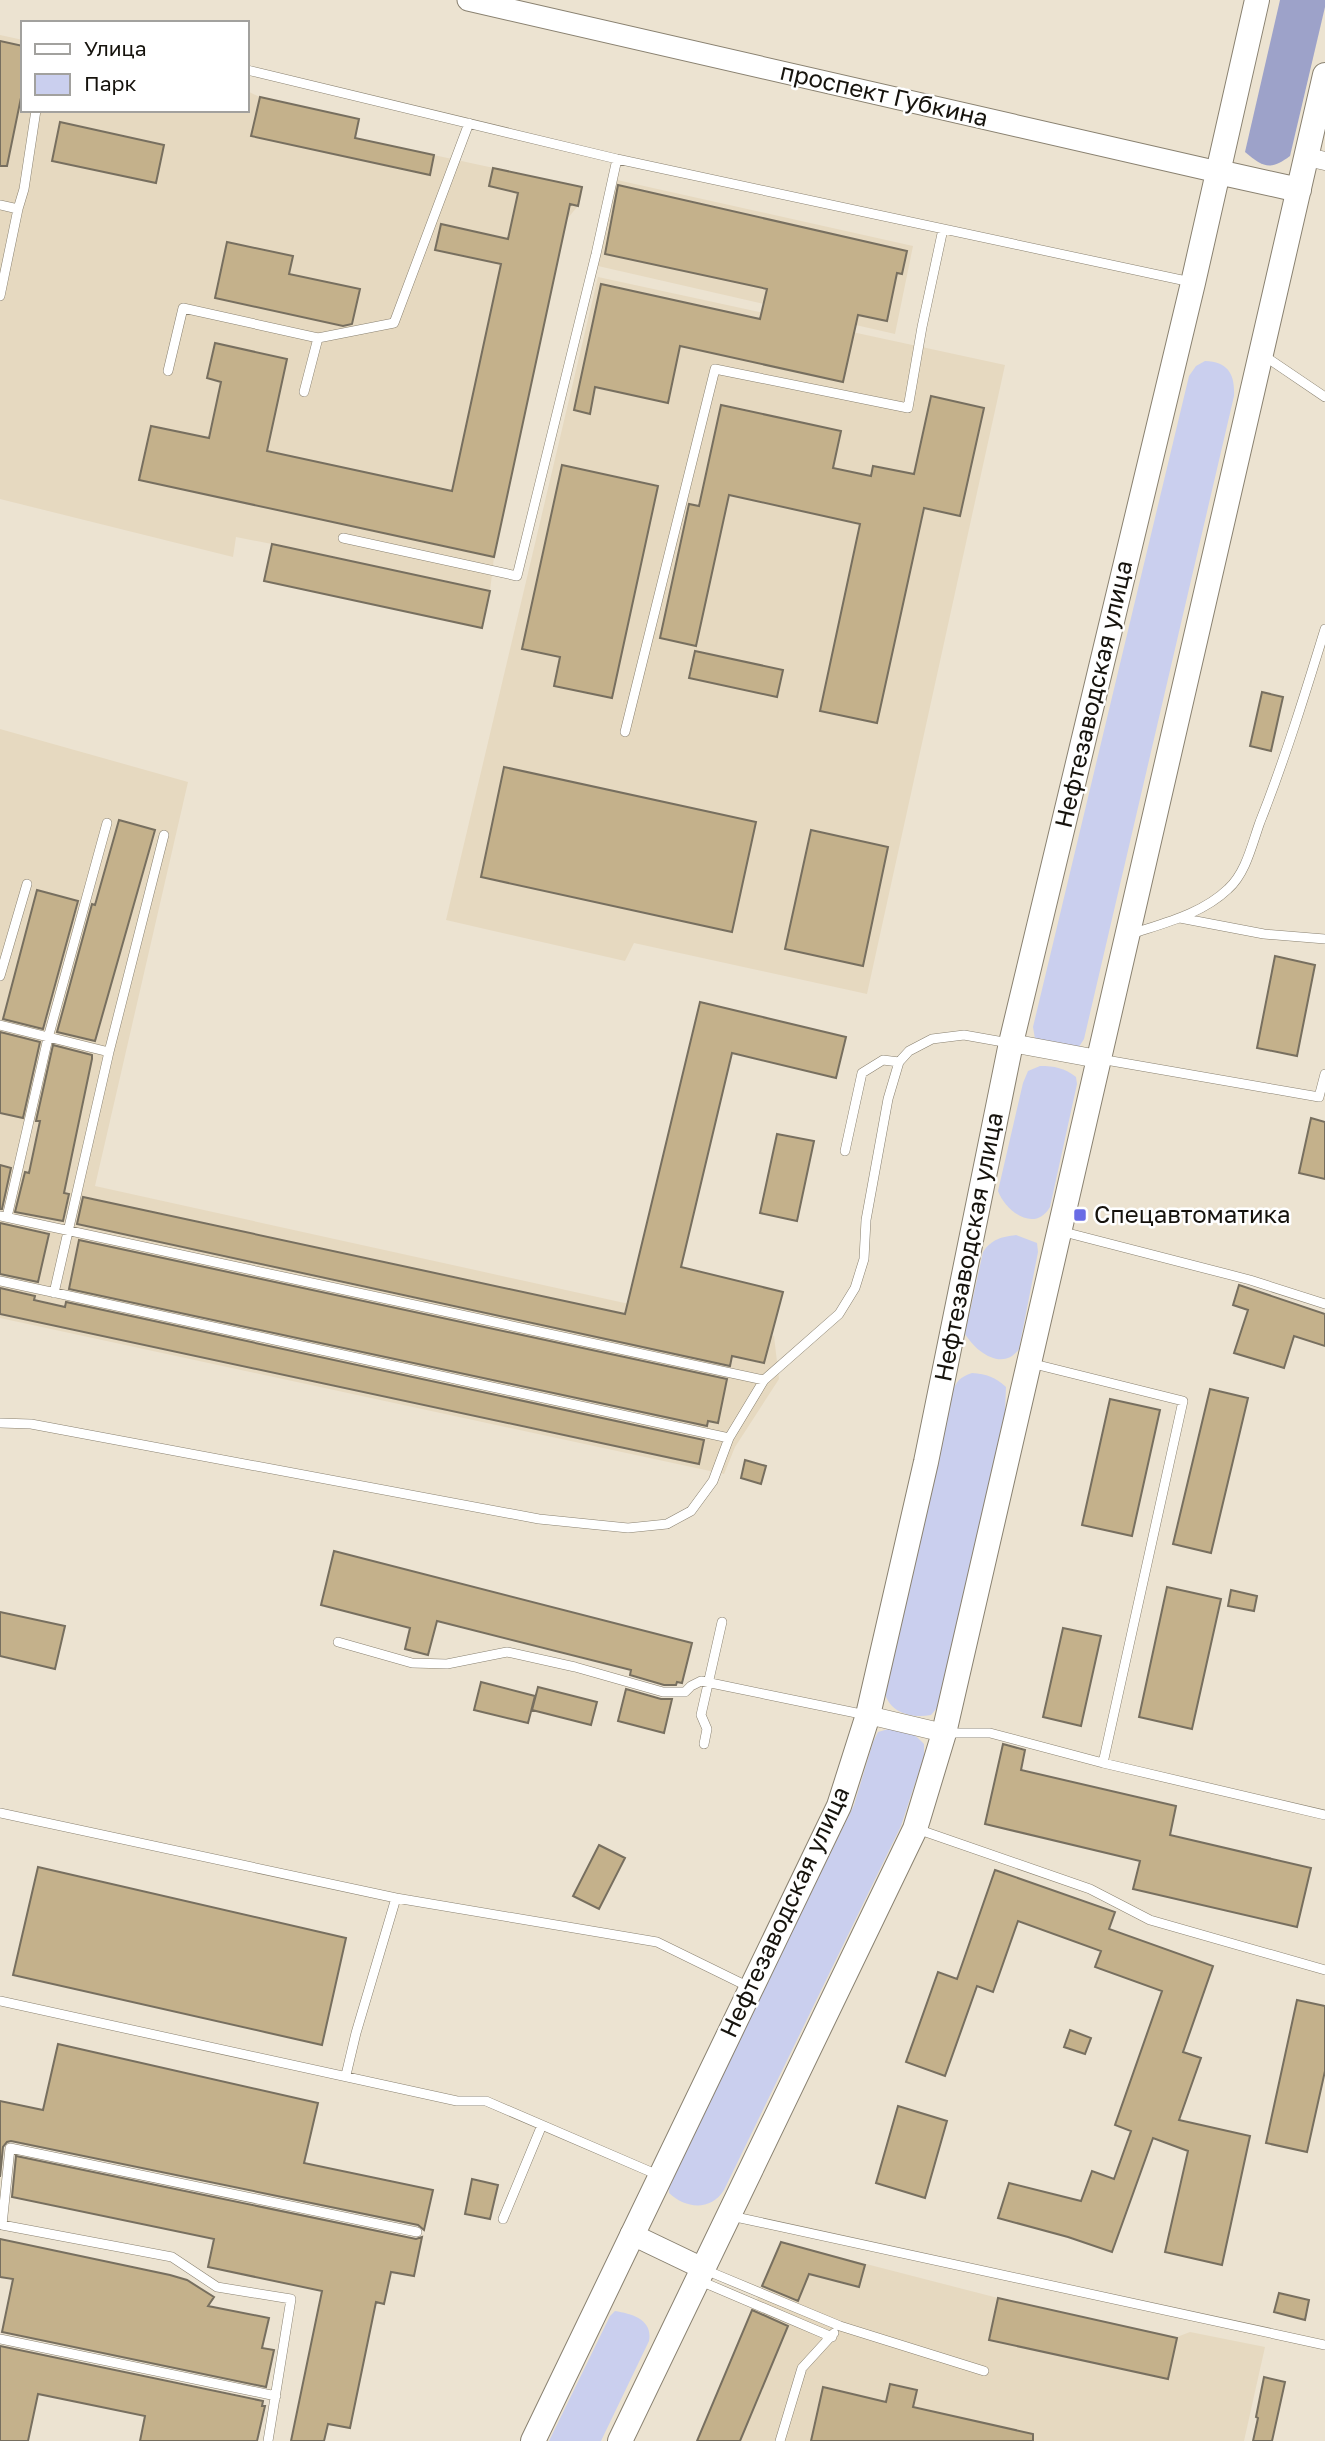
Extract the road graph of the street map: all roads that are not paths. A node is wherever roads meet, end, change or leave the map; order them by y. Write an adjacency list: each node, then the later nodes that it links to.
1 (468, 0): 9 (street, проспект Губкина)
2 (1257, 0): 9 (main road, Нефтезаводская улица)
3 (248, 70): 6 (lane)
4 (1325, 75): 8 (main road)
5 (36, 112): 12 (lane)
6 (469, 123): 7 (lane); 16 (lane)
7 (617, 159): 13 (lane); 21 (lane)
8 (1316, 159): 10 (main road)
9 (1218, 172): 10 (main road, проспект Губкина); 14 (main road, Нефтезаводская улица)
10 (1299, 190): 17 (main road)
11 (0, 205): 12 (lane)
12 (18, 209): 15 (lane)
13 (943, 229): 14 (lane); 23 (lane)
14 (1193, 283): 33 (main road, Нефтезаводская улица)
15 (0, 296)
16 (318, 338): 18 (lane); 19 (lane)
17 (1262, 354): 20 (lane); 28 (main road)
18 (168, 371)
19 (304, 392)
20 (1325, 397)
21 (343, 538)
22 (1325, 629): 27 (lane)
23 (625, 732)
24 (107, 823): 32 (lane)
25 (164, 835): 34 (lane)
26 (27, 884): 30 (lane)
27 (1180, 918): 28 (lane); 29 (lane)
28 (1128, 935): 35 (main road)
29 (1325, 939)
30 (0, 976)
31 (0, 1024): 32 (lane)
32 (48, 1038): 34 (lane); 39 (lane)
33 (1011, 1043): 35 (street); 36 (lane); 52 (main road, Нефтезаводская улица)
34 (109, 1052): 40 (lane)
35 (1098, 1059): 37 (lane); 41 (main road)
36 (899, 1062): 38 (lane); 46 (lane)
37 (1325, 1074)
38 (845, 1151)
39 (3, 1217): 40 (lane)
40 (68, 1231): 43 (lane); 46 (lane)
41 (1059, 1231): 44 (lane); 45 (main road)
42 (0, 1282): 43 (lane)
43 (54, 1293): 48 (lane)
44 (1325, 1304)
45 (1028, 1363): 53 (main road); 55 (lane)
46 (764, 1381): 48 (lane)
47 (0, 1423): 48 (lane)
48 (729, 1438)
49 (722, 1622): 51 (lane)
50 (338, 1643): 51 (lane)
51 (709, 1683): 52 (lane); 54 (lane)
52 (868, 1715): 53 (street); 61 (main road, Нефтезаводская улица)
53 (944, 1733): 55 (lane); 58 (main road)
54 (705, 1744)
55 (1103, 1763): 57 (lane)
56 (0, 1813): 59 (lane)
57 (1325, 1815)
58 (915, 1829): 60 (lane); 66 (main road)
59 (396, 1898): 61 (lane); 63 (lane)
60 (1325, 1970)
61 (751, 1988): 65 (main road, Нефтезаводская улица)
62 (0, 2001): 63 (lane)
63 (346, 2075): 64 (lane)
64 (542, 2125): 65 (lane); 67 (lane)
65 (660, 2175): 69 (main road, Нефтезаводская улица)
66 (728, 2216): 70 (main road); 74 (lane)
67 (503, 2219)
68 (417, 2232): 76 (lane)
69 (631, 2234): 70 (street); 78 (main road, Нефтезаводская улица)
70 (699, 2274): 71 (lane); 72 (lane); 79 (main road)
71 (839, 2326): 72 (lane); 75 (lane)
72 (832, 2337): 80 (lane)
73 (0, 2339): 76 (lane)
74 (1325, 2345)
75 (984, 2371)
76 (276, 2396): 77 (lane)
77 (268, 2441)
78 (533, 2441)
79 (620, 2441)
80 (780, 2441)

